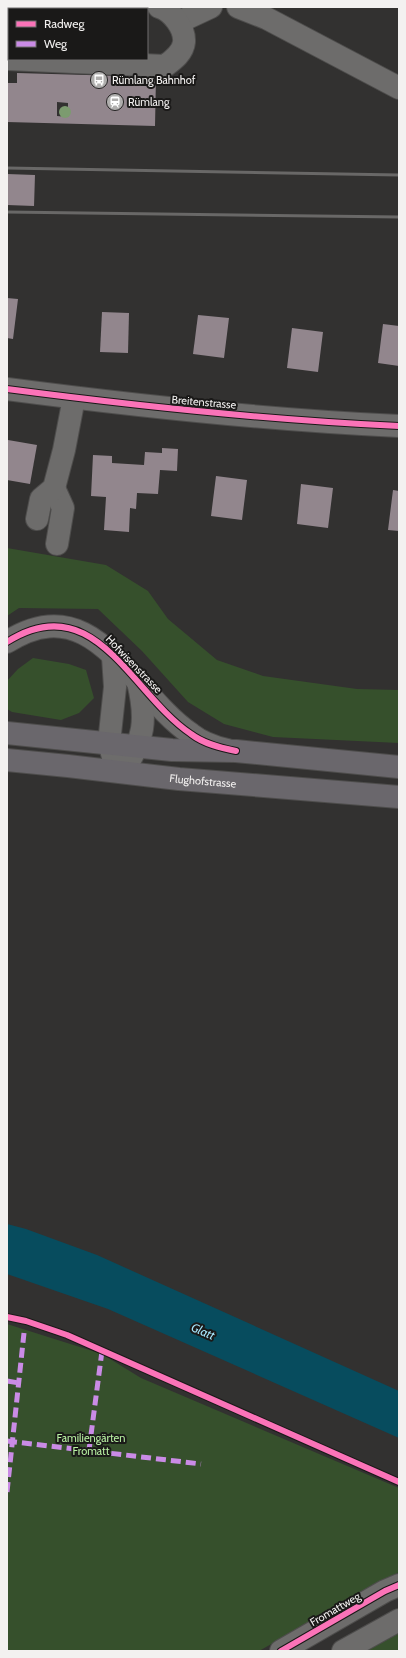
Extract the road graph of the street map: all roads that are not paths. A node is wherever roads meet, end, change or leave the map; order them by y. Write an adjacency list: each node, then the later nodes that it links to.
1 (159, 7): 4 (street)
2 (211, 7): 4 (street)
3 (238, 7): 6 (street)
4 (179, 22): 5 (street)
5 (30, 60)
6 (399, 88)
7 (7, 389): 8 (street, Breitenstrasse)
8 (74, 398): 9 (street, Breitenstrasse); 10 (street)
9 (399, 426)
10 (54, 488): 11 (street); 12 (street)
11 (37, 519)
12 (57, 544)
13 (7, 642): 14 (street, Hofwisenstrasse)
14 (113, 657): 15 (street, Hofwisenstrasse); 17 (street, Hofwisenstrasse)
15 (138, 682): 18 (street, Hofwisenstrasse); 19 (street, Hofwisenstrasse)
16 (7, 733): 17 (main road)
17 (109, 743): 18 (main road); 22 (street)
18 (137, 746): 19 (main road); 22 (street, Hofwisenstrasse)
19 (236, 752): 21 (main road)
20 (7, 760): 22 (main road, Flughofstrasse)
21 (399, 768)
22 (122, 772): 23 (main road, Flughofstrasse)
23 (399, 797)
24 (399, 1585): 26 (street, Fromattweg)
25 (399, 1620): 27 (street)
26 (281, 1651)
27 (343, 1651)

